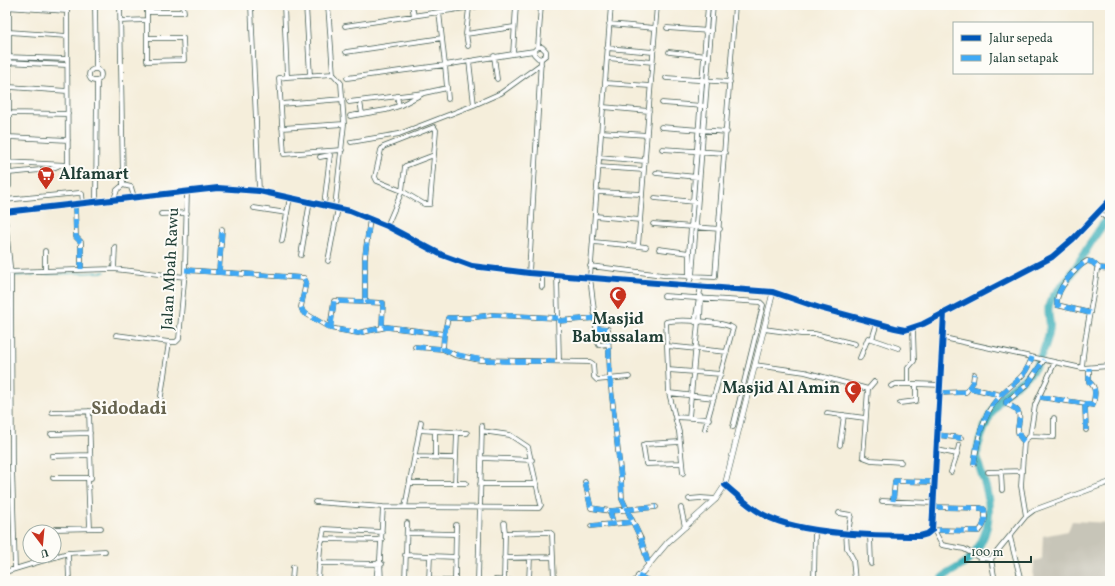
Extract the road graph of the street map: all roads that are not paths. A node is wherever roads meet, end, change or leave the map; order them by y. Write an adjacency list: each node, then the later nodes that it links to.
1 (67, 5): 21 (street)
2 (95, 5): 59 (street)
3 (120, 5): 26 (street)
4 (147, 5): 22 (street)
5 (183, 5): 22 (street)
6 (251, 5): 122 (street)
7 (284, 5): 62 (street)
8 (306, 5): 61 (street)
9 (328, 5): 60 (street)
10 (412, 5): 24 (street)
11 (486, 5): 20 (street)
12 (516, 5): 29 (street)
13 (541, 5): 39 (street)
14 (610, 5): 27 (street)
15 (657, 5): 30 (street)
16 (683, 5): 19 (street)
17 (736, 5): 68 (street)
18 (8, 6): 21 (street); 33 (street)
19 (710, 6): 32 (street)
20 (469, 8): 23 (street); 34 (street)
21 (67, 11): 35 (street)
22 (147, 12): 25 (street)
23 (439, 12): 24 (street); 37 (street)
24 (414, 16): 28 (street)
25 (147, 20): 26 (street); 36 (street)
26 (120, 21): 119 (street)
27 (609, 24): 30 (street); 40 (street)
28 (345, 26)
29 (514, 27): 34 (street); 45 (street)
30 (655, 28): 43 (street)
31 (668, 28): 32 (street)
32 (709, 31): 47 (street)
33 (9, 32): 35 (street); 48 (street)
34 (466, 34): 38 (street)
35 (67, 36): 51 (street)
36 (147, 38): 36 (street)
37 (442, 38): 42 (street); 58 (street)
38 (468, 46)
39 (538, 47): 41 (street); 49 (street)
40 (607, 48): 43 (street); 50 (street)
41 (534, 51): 45 (street); 49 (street)
42 (346, 52)
43 (653, 52): 55 (street)
44 (669, 52): 47 (street)
45 (513, 54): 46 (street)
46 (494, 56): 53 (street); 65 (street)
47 (707, 56): 67 (street)
48 (7, 57): 52 (street); 54 (street)
49 (541, 58): 56 (street)
50 (607, 58): 55 (street); 69 (street)
51 (67, 59): 52 (street); 57 (street)
52 (32, 61): 54 (street); 57 (street)
53 (469, 61): 58 (street); 82 (street)
54 (7, 62): 71 (street)
55 (653, 62): 70 (street)
56 (541, 64): 82 (street); 175 (street)
57 (67, 65): 73 (street)
58 (445, 65): 63 (street); 72 (street)
59 (96, 69): 66 (street); 66 (street)
60 (333, 74): 61 (street); 76 (street)
61 (310, 76): 62 (street)
62 (287, 77): 81 (street)
63 (347, 78)
64 (666, 78): 67 (street)
65 (497, 79)
66 (97, 81): 133 (street)
67 (705, 81): 68 (street); 84 (street)
68 (730, 82): 96 (street)
69 (605, 83): 70 (street); 85 (street)
70 (650, 86): 86 (street)
71 (10, 87): 73 (street); 87 (street)
72 (447, 88): 74 (street); 77 (street)
73 (67, 91): 88 (street)
74 (424, 93): 75 (street); 83 (street)
75 (397, 96): 78 (street); 83 (street)
76 (343, 99): 81 (street); 91 (street)
77 (448, 99)
78 (360, 101): 79 (street); 89 (street)
79 (349, 102)
80 (662, 103): 84 (street)
81 (281, 104): 93 (street)
82 (474, 104): 100 (street)
83 (399, 106): 89 (street)
84 (703, 106): 94 (street)
85 (603, 107): 86 (street); 95 (street)
86 (649, 111): 97 (street)
87 (10, 113): 88 (street); 98 (street)
88 (68, 114): 99 (street)
89 (362, 114): 90 (street)
90 (350, 116)
91 (344, 124): 93 (street); 102 (street)
92 (661, 127): 94 (street)
93 (282, 128): 102 (street)
94 (701, 130): 96 (street); 103 (street)
95 (601, 132): 97 (street); 108 (street)
96 (727, 132): 104 (street)
97 (647, 135): 109 (street)
98 (9, 137): 99 (street); 106 (street)
99 (68, 140): 112 (street)
100 (351, 142)
101 (662, 149): 103 (street)
102 (342, 150): 138 (street)
103 (699, 152): 104 (street); 117 (street)
104 (725, 153): 153 (street)
105 (434, 155): 123 (street); 123 (street); 123 (street)
106 (7, 156): 110 (street)
107 (320, 157): 137 (street)
108 (599, 157): 109 (street); 113 (street)
109 (645, 161): 114 (street)
110 (7, 163): 111 (street); 115 (street)
111 (58, 166): 112 (street); 115 (street)
112 (68, 166): 118 (street)
113 (598, 167): 114 (street); 124 (street)
114 (644, 170): 125 (street)
115 (9, 173): 120 (street)
116 (656, 173): 117 (street)
117 (697, 177): 134 (street)
118 (68, 178)
119 (123, 185): 126 (street); 129 (street)
120 (9, 186)
121 (186, 191): 122 (street); 126 (street); 143 (street, Jalan Mbah Rawu)
122 (259, 191): 127 (street)
123 (402, 191): 150 (street)
124 (597, 192): 125 (street); 145 (street)
125 (642, 194): 149 (street)
126 (134, 197): 129 (street)
127 (290, 197): 132 (street); 141 (street)
128 (655, 198): 134 (street)
129 (114, 199): 133 (street)
130 (5, 200): 135 (street)
131 (1110, 200): 142 (street)
132 (310, 201): 137 (street); 163 (street)
133 (96, 202): 135 (street)
134 (696, 202): 152 (street)
135 (83, 203): 136 (street)
136 (75, 204): 140 (street); 167 (street)
137 (324, 205): 138 (street)
138 (336, 207): 147 (street); 164 (street)
139 (254, 208): 141 (street)
140 (5, 212)
141 (287, 212): 155 (street)
142 (1100, 212): 148 (street); 189 (street)
143 (187, 213): 144 (street); 171 (street, Jalan Mbah Rawu)
144 (160, 214)
145 (595, 216): 149 (street); 156 (street)
146 (5, 218): 174 (street)
147 (370, 218): 150 (street); 187 (street)
148 (1108, 219)
149 (640, 220): 157 (street)
150 (388, 223): 175 (street)
151 (653, 224): 152 (street)
152 (693, 227): 153 (street); 162 (street); 182 (street)
153 (720, 229): 182 (street)
154 (222, 230): 172 (street)
155 (282, 241)
156 (593, 242): 157 (street); 165 (street)
157 (638, 246): 159 (street)
158 (115, 247): 170 (street)
159 (646, 247)
160 (659, 250): 162 (street)
161 (45, 252): 169 (street)
162 (689, 252): 182 (street)
163 (301, 255)
164 (328, 260)
165 (590, 266): 178 (street); 180 (street)
166 (1099, 268): 168 (street); 188 (street); 188 (street)
167 (81, 269): 169 (street); 170 (street)
168 (1110, 269)
169 (45, 270): 174 (street)
170 (114, 270): 179 (street)
171 (185, 270): 172 (street); 179 (street, Jalan Mbah Rawu)
172 (219, 271): 194 (street)
173 (5, 272): 174 (street)
174 (11, 273): 353 (street)
175 (529, 273): 177 (street)
176 (557, 275): 177 (street); 180 (street); 191 (street)
177 (542, 276): 183 (street)
178 (635, 276): 180 (street); 181 (street); 181 (street)
179 (185, 277): 203 (street, Jalan Mbah Rawu)
180 (590, 277): 190 (street)
181 (662, 279): 182 (street); 182 (street)
182 (689, 279): 184 (street)
183 (542, 287)
184 (700, 292): 185 (street); 186 (street); 192 (street); 255 (street)
185 (773, 295): 193 (street); 197 (street)
186 (664, 296)
187 (365, 302): 194 (street); 195 (street)
188 (1090, 312): 219 (street)
189 (944, 313): 198 (street); 201 (street)
190 (596, 318): 191 (street); 196 (street)
191 (558, 320): 199 (street); 215 (street)
192 (698, 322): 206 (street); 210 (street); 211 (street)
193 (877, 323): 198 (street); 202 (street)
194 (330, 327): 195 (street)
195 (382, 327): 199 (street)
196 (597, 328): 204 (street); 204 (street)
197 (764, 328): 205 (street); 217 (street)
198 (913, 329): 228 (street)
199 (444, 334): 209 (street)
200 (116, 335): 203 (street)
201 (944, 338): 212 (street); 230 (street)
202 (872, 339): 208 (street); 213 (street)
203 (169, 342): 242 (street, Jalan Mbah Rawu)
204 (608, 344): 226 (street)
205 (855, 344)
206 (667, 346): 210 (street); 221 (street)
207 (415, 347): 209 (street)
208 (898, 348)
209 (442, 349): 215 (street)
210 (697, 349): 211 (street); 222 (street)
211 (727, 352): 223 (street)
212 (1033, 357): 214 (street); 237 (street)
213 (860, 358)
214 (1043, 360): 216 (street); 268 (street)
215 (559, 361): 226 (street)
216 (1055, 362): 219 (street); 238 (street)
217 (755, 365): 233 (street); 299 (street)
218 (1110, 366): 220 (street)
219 (1082, 368): 220 (street)
220 (1089, 368): 241 (street)
221 (668, 370): 222 (street); 234 (street)
222 (694, 372): 223 (street); 236 (street)
223 (722, 374): 239 (street)
224 (974, 374): 232 (street)
225 (629, 377): 226 (street)
226 (610, 379): 312 (street)
227 (874, 382): 233 (street)
228 (908, 384): 229 (street); 231 (street)
229 (916, 384): 230 (street); 240 (street)
230 (941, 385): 235 (street)
231 (891, 386)
232 (970, 388): 235 (street); 237 (street)
233 (868, 389): 250 (street)
234 (669, 393): 236 (street); 248 (street)
235 (940, 393): 265 (street)
236 (692, 395): 239 (street); 249 (street)
237 (1001, 395): 283 (street)
238 (1040, 397): 241 (street); 266 (street)
239 (714, 398): 252 (street)
240 (900, 403)
241 (1085, 405): 258 (street)
242 (159, 410)
243 (90, 411): 244 (street); 245 (street); 261 (street)
244 (99, 411)
245 (52, 412)
246 (827, 413): 247 (street)
247 (844, 415): 250 (street); 270 (street)
248 (675, 417): 249 (street); 269 (street)
249 (689, 417): 252 (street)
250 (865, 418): 281 (street)
251 (1054, 418): 266 (street)
252 (709, 419): 256 (street)
253 (421, 422): 257 (street)
254 (482, 426): 259 (street)
255 (733, 427)
256 (705, 429)
257 (419, 430): 260 (street); 276 (street)
258 (1086, 430)
259 (482, 431): 279 (street); 280 (street)
260 (435, 432): 262 (street); 277 (street)
261 (90, 433): 264 (street); 274 (street)
262 (458, 433): 263 (street); 278 (street)
263 (467, 433)
264 (51, 434)
265 (938, 435): 267 (street); 272 (street)
266 (1030, 436): 268 (street)
267 (961, 438)
268 (1024, 441): 285 (street)
269 (680, 442): 282 (street); 282 (street)
270 (840, 445)
271 (959, 445): 273 (street)
272 (937, 450): 273 (street); 292 (street)
273 (957, 454): 286 (street)
274 (90, 455): 275 (street); 290 (street)
275 (52, 456)
276 (415, 457): 277 (street); 294 (street)
277 (435, 457): 278 (street)
278 (456, 458): 295 (street)
279 (481, 458): 280 (street); 297 (street)
280 (532, 460): 298 (street)
281 (901, 462)
282 (681, 463): 288 (street)
283 (974, 464)
284 (1001, 471): 285 (street); 287 (street); 300 (street)
285 (1022, 471): 315 (street)
286 (952, 472)
287 (988, 472)
288 (683, 474)
289 (53, 478): 290 (street)
290 (88, 478): 323 (street)
291 (585, 482): 313 (street)
292 (935, 482): 304 (street); 306 (street)
293 (1110, 482): 315 (street)
294 (410, 483): 295 (street); 308 (street)
295 (455, 483): 296 (street)
296 (466, 483)
297 (480, 484): 298 (street); 311 (street)
298 (537, 484): 311 (street)
299 (725, 485): 301 (street); 326 (street)
300 (1002, 490)
301 (716, 499): 302 (street); 322 (street)
302 (689, 500)
303 (882, 501): 304 (street)
304 (893, 501): 306 (street)
305 (315, 502): 307 (street)
306 (933, 505): 327 (street); 327 (street)
307 (383, 507): 308 (street); 328 (street)
308 (406, 507): 311 (street)
309 (656, 507): 312 (street)
310 (681, 508): 322 (street)
311 (480, 509): 369 (street)
312 (626, 510): 313 (street); 316 (street)
313 (610, 511): 319 (street)
314 (839, 513): 331 (street)
315 (1026, 516): 334 (street)
316 (633, 522): 319 (street); 349 (street)
317 (407, 523): 329 (street)
318 (504, 523): 330 (street)
319 (613, 523): 321 (street)
320 (456, 525): 332 (street)
321 (591, 526)
322 (685, 527): 349 (street)
323 (90, 528): 324 (street); 325 (street)
324 (101, 528)
325 (62, 529)
326 (814, 529): 331 (street); 375 (street)
327 (933, 530): 333 (street); 346 (street)
328 (382, 532): 335 (street); 336 (street)
329 (407, 533): 332 (street); 340 (street)
330 (505, 533): 344 (street); 345 (street)
331 (847, 533): 333 (street); 376 (street)
332 (456, 534): 342 (street)
333 (870, 535): 351 (street)
334 (1010, 537): 346 (street); 378 (street)
335 (322, 539): 336 (street); 348 (street)
336 (382, 540): 347 (street)
337 (105, 551): 338 (street)
338 (68, 553): 339 (street); 363 (street)
339 (62, 555)
340 (405, 556): 341 (street); 357 (street)
341 (430, 556): 342 (street); 359 (street)
342 (456, 556): 360 (street)
343 (530, 557): 344 (street); 345 (street); 371 (street)
344 (554, 557): 372 (street)
345 (504, 558): 362 (street)
346 (991, 559): 377 (street)
347 (380, 562): 348 (street); 366 (street); 367 (street)
348 (319, 563): 365 (street)
349 (648, 563): 355 (street)
350 (32, 564): 353 (street)
351 (871, 564)
352 (293, 567): 364 (street)
353 (15, 569): 354 (street)
354 (5, 572)
355 (636, 579): 374 (street)
356 (395, 580): 357 (street)
357 (405, 580): 358 (street)
358 (422, 580): 359 (street)
359 (429, 580): 360 (street)
360 (455, 580): 368 (street)
361 (495, 580): 362 (street)
362 (504, 580): 370 (street)
363 (69, 581)
364 (292, 581)
365 (318, 581)
366 (376, 581)
367 (381, 581)
368 (463, 581)
369 (478, 581)
370 (518, 581)
371 (529, 581)
372 (554, 581): 373 (street)
373 (562, 581)
374 (649, 581)
375 (814, 581)
376 (855, 581)
377 (995, 581)
378 (1021, 581)

